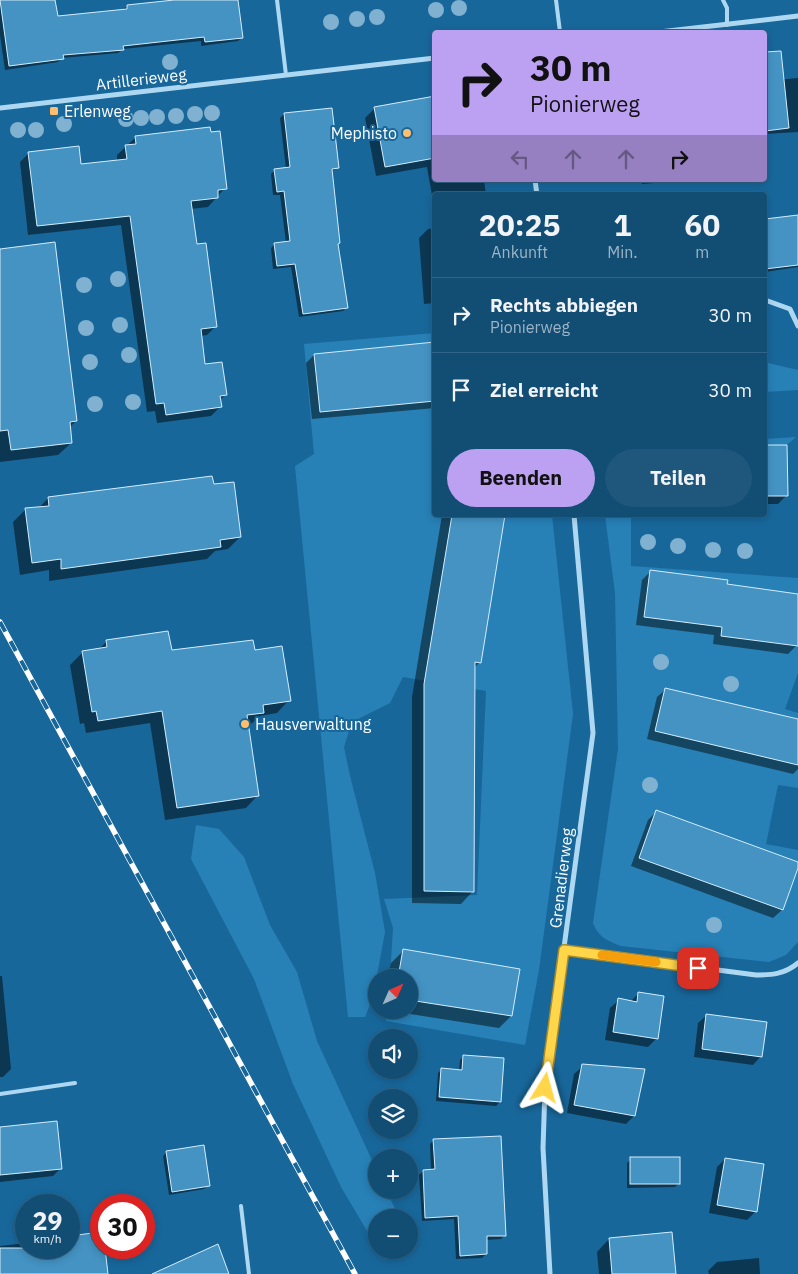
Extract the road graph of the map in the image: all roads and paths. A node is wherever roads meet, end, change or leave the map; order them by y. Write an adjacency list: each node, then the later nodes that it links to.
1 (277, 0): 9 (lane)
2 (556, 0): 6 (lane)
3 (723, 0): 5 (lane)
4 (798, 16): 5 (street)
5 (727, 25): 7 (street)
6 (560, 30)
7 (678, 30)
8 (432, 58): 9 (street, Artillerieweg)
9 (286, 75): 10 (street, Artillerieweg)
10 (0, 108)
11 (767, 301): 12 (street)
12 (798, 326)
13 (574, 517): 14 (street, Grenadierweg)
14 (564, 950): 15 (street); 20 (street, Grenadierweg)
15 (798, 963)
16 (74, 1083): 17 (lane)
17 (0, 1094)
18 (241, 1206): 19 (lane)
19 (249, 1274)
20 (550, 1274)

